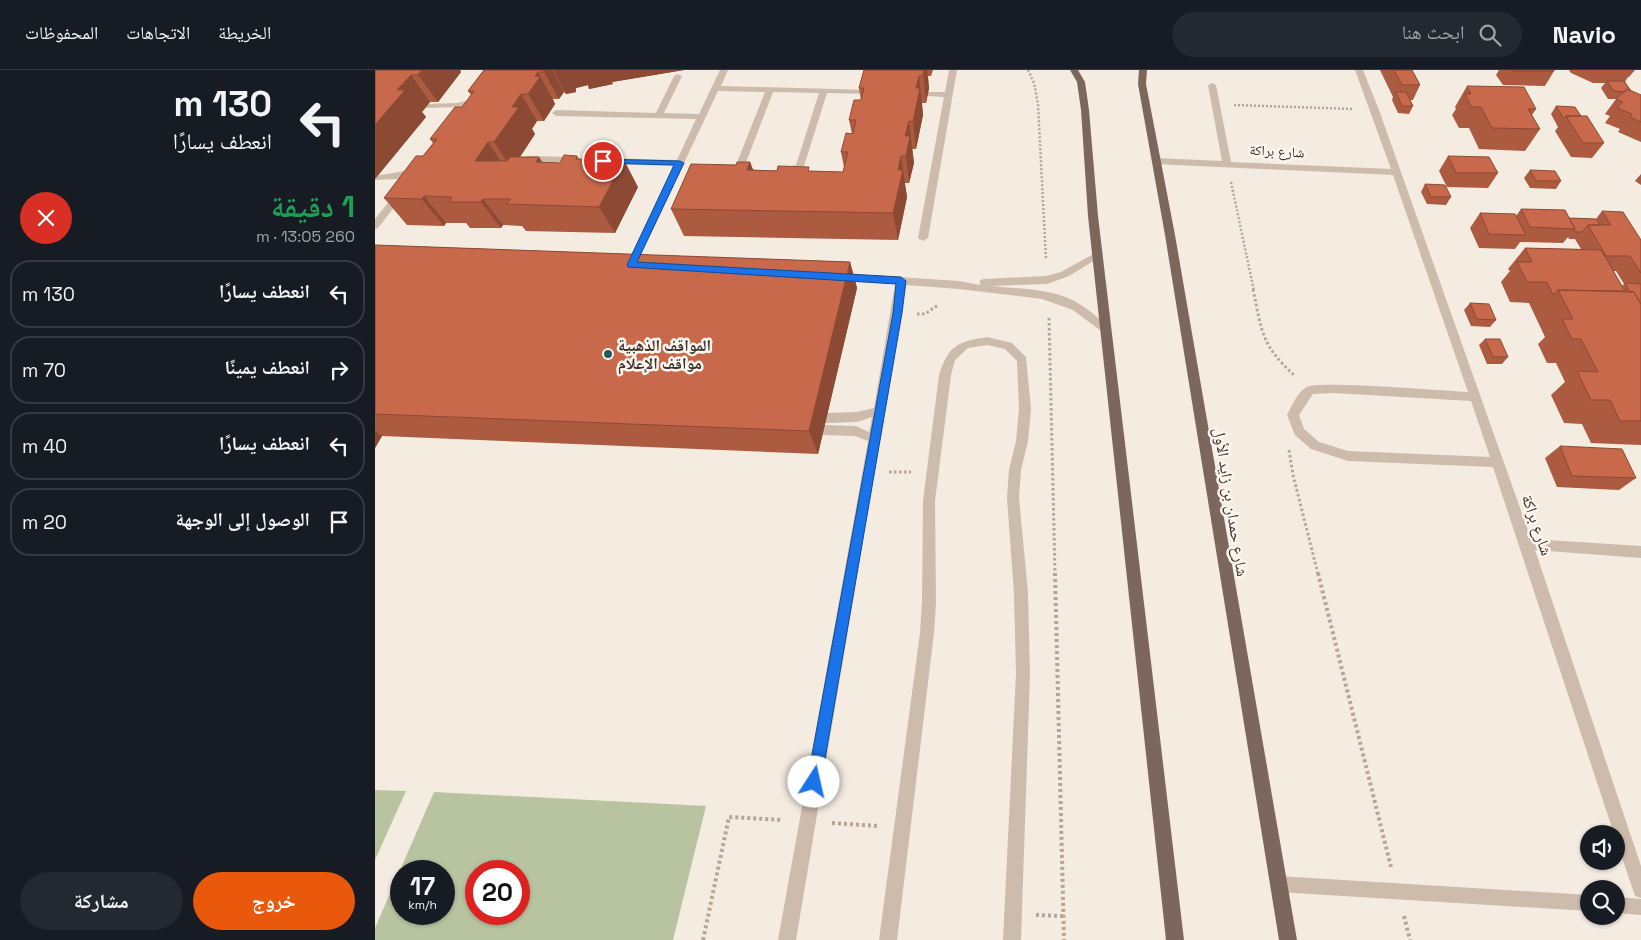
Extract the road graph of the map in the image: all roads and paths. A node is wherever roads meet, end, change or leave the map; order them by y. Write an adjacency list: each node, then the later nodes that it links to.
1 (723, 70): 9 (street)
2 (953, 70): 14 (street)
3 (1028, 70): 35 (path)
4 (1075, 70): 32 (main road)
5 (1143, 70): 22 (main road, شارع حمدان بن زايد الأول)
6 (1359, 70): 16 (street, شارع براكة)
7 (678, 76): 19 (street)
8 (1212, 85): 15 (street)
9 (715, 88): 10 (street); 20 (street)
10 (770, 89): 11 (street); 25 (street)
11 (824, 91): 12 (street); 26 (street)
12 (870, 92)
13 (928, 94): 14 (street)
14 (949, 95): 31 (street)
15 (1216, 104): 16 (path); 24 (street)
16 (1375, 110): 27 (street, شارع براكة)
17 (556, 113): 19 (street)
18 (458, 114): 18 (street)
19 (659, 116): 20 (street)
20 (701, 117): 23 (street)
21 (527, 159): 23 (street)
22 (1156, 161): 24 (street, شارع براكة); 52 (main road, شارع حمدان بن زايد الأول)
23 (680, 163): 33 (street)
24 (1227, 164): 27 (street, شارع براكة); 40 (path)
25 (760, 170)
26 (776, 171)
27 (1396, 172): 41 (street, شارع براكة)
28 (376, 180): 29 (street); 29 (street)
29 (400, 193): 30 (street)
30 (375, 226)
31 (923, 238)
32 (1097, 255): 35 (street); 39 (main road)
33 (631, 265)
34 (824, 276): 36 (street)
35 (1047, 280): 37 (street)
36 (901, 281): 37 (street); 42 (street)
37 (959, 285): 38 (street)
38 (1048, 296): 39 (street); 62 (path)
39 (1105, 330): 63 (main road)
40 (1310, 390): 41 (street); 43 (street)
41 (1474, 397): 45 (street, شارع براكة)
42 (879, 411): 44 (street); 44 (street)
43 (1299, 432): 45 (street); 54 (path)
44 (874, 439): 46 (street)
45 (1498, 462): 48 (street, شارع براكة)
46 (868, 471): 47 (path); 50 (street)
47 (931, 473): 51 (street); 61 (street)
48 (1526, 544): 49 (street); 53 (street, شارع براكة)
49 (1641, 552)
50 (807, 821): 51 (path); 58 (path); 59 (street)
51 (901, 828): 60 (street)
52 (1278, 884): 54 (street); 64 (main road, شارع حمدان بن زايد الأول)
53 (1641, 890)
54 (1397, 891): 55 (street); 65 (path)
55 (1580, 902)
56 (1625, 905): 57 (street)
57 (1641, 906)
58 (703, 940)
59 (787, 940)
60 (888, 940)
61 (1012, 940)
62 (1064, 940)
63 (1175, 940)
64 (1288, 940)
65 (1410, 940)

